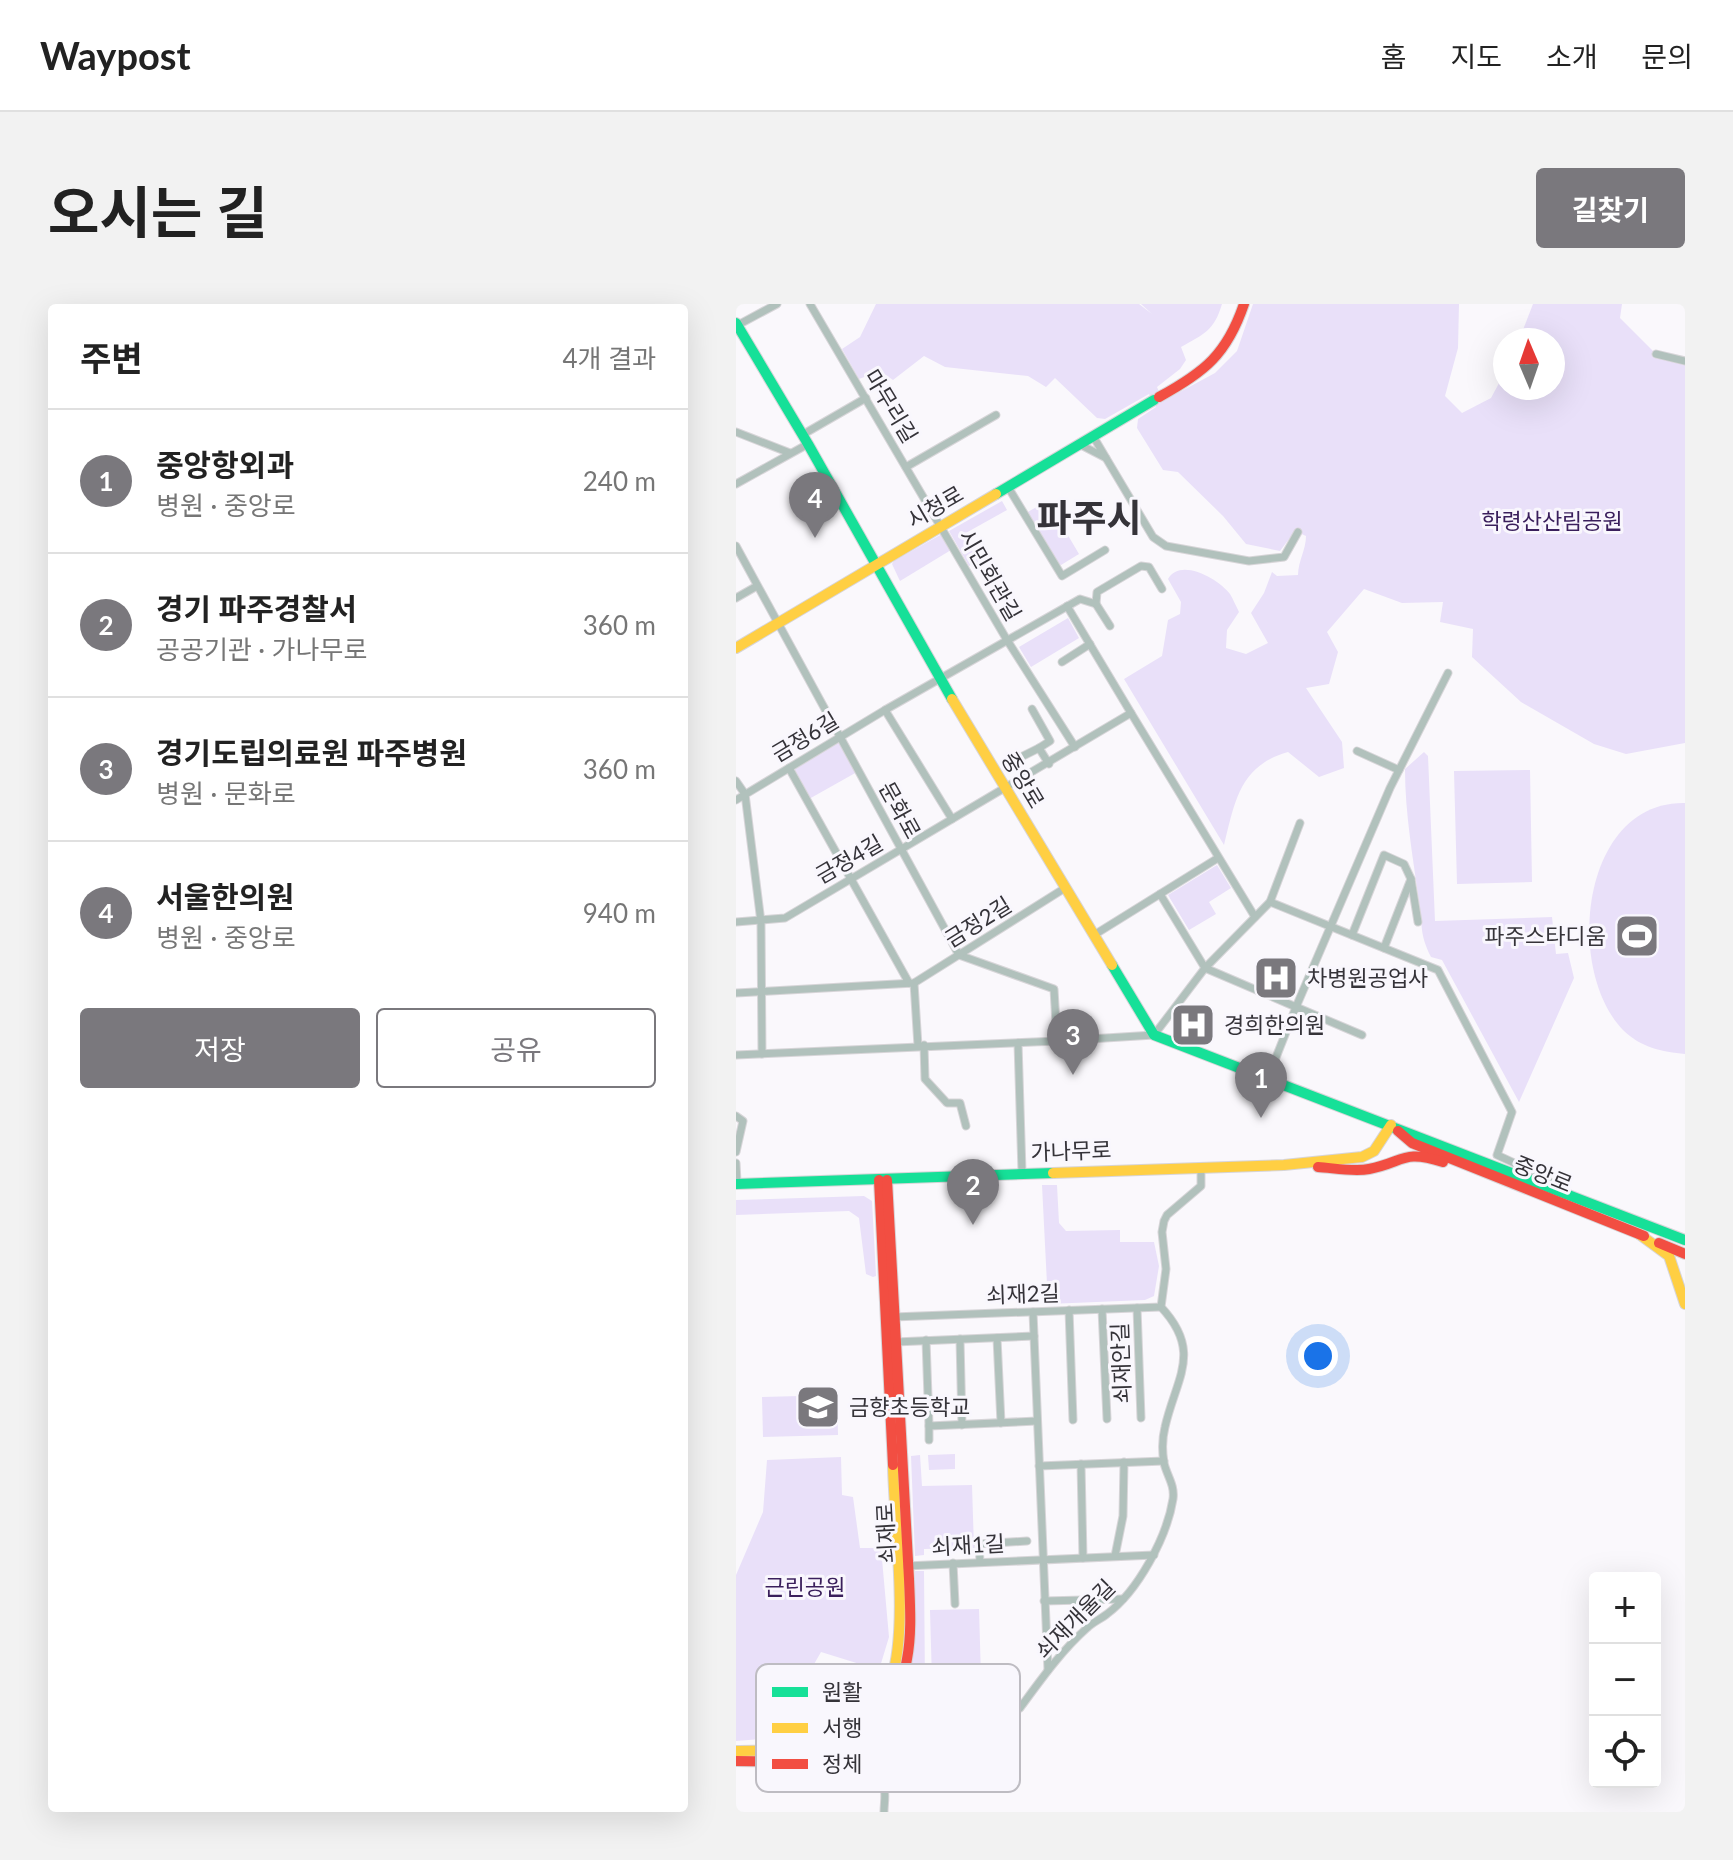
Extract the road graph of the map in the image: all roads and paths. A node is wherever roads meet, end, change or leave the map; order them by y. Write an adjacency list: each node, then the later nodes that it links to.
1 (777, 304): 4 (street)
2 (810, 304): 7 (street, 마무리길)
3 (1244, 304): 10 (main road, 시청로)
4 (736, 325): 11 (main road, 중앙로)
5 (1656, 354): 6 (street)
6 (1685, 361)
7 (866, 398): 11 (street); 15 (street, 마무리길)
8 (996, 415): 15 (street)
9 (736, 432): 13 (street)
10 (1093, 436): 12 (main road, 시청로); 14 (street)
11 (805, 439): 13 (street); 23 (main road, 중앙로)
12 (1079, 444): 14 (street); 17 (main road, 시청로)
13 (790, 454): 16 (street)
14 (1106, 458): 19 (street)
15 (906, 467): 18 (street, 마무리길)
16 (736, 484)
17 (1008, 487): 18 (main road, 시청로); 21 (street)
18 (941, 527): 23 (main road, 시청로); 31 (street, 시민회관길)
19 (1298, 532)
20 (736, 546): 22 (street, 문화로)
21 (1105, 550)
22 (738, 556): 24 (street, 문화로)
23 (874, 565): 29 (main road, 시청로); 36 (main road, 중앙로)
24 (757, 586): 26 (street); 29 (street, 문화로)
25 (1162, 589): 27 (street)
26 (736, 598)
27 (1096, 604): 28 (street); 30 (street)
28 (1067, 606): 31 (street, 금정6길); 32 (street)
29 (776, 623): 33 (main road, 시청로); 40 (street, 문화로)
30 (1110, 626)
31 (1007, 640): 36 (street, 금정6길); 41 (street, 시민회관길)
32 (1090, 644): 34 (street); 39 (street)
33 (736, 648)
34 (1062, 662)
35 (1448, 673): 47 (street)
36 (940, 679): 38 (street, 금정6길); 49 (main road, 중앙로)
37 (1032, 709): 42 (street)
38 (885, 710): 40 (street, 금정6길); 52 (street)
39 (1131, 713): 41 (street, 금정4길); 55 (street)
40 (840, 737): 46 (street, 금정6길); 54 (street, 문화로)
41 (1075, 747): 45 (street, 금정4길)
42 (1039, 748): 44 (street); 45 (street)
43 (1357, 751): 47 (street)
44 (1017, 759)
45 (1049, 764): 49 (street, 금정4길)
46 (789, 768): 50 (street, 금정6길); 56 (street)
47 (1399, 770): 65 (street)
48 (736, 781): 50 (street)
49 (1003, 787): 52 (street, 금정4길); 58 (main road, 중앙로)
50 (745, 794): 51 (street, 금정6길); 63 (street)
51 (736, 800)
52 (952, 819): 54 (street, 금정4길)
53 (1300, 823): 60 (street)
54 (901, 850): 56 (street, 금정4길); 69 (street, 문화로)
55 (1218, 858): 59 (street); 61 (street)
56 (850, 879): 63 (street, 금정4길); 71 (street)
57 (1411, 879): 64 (street); 67 (street); 68 (street)
58 (1065, 888): 66 (main road, 중앙로); 69 (street, 금정2길)
59 (1160, 894): 66 (street); 70 (street)
60 (1270, 902): 61 (street); 65 (street)
61 (1255, 917): 70 (street)
62 (736, 922): 63 (street, 금정4길)
63 (761, 922): 72 (street)
64 (1418, 922)
65 (1331, 926): 67 (street); 74 (street)
66 (1094, 935): 75 (main road, 중앙로)
67 (1352, 935): 68 (street)
68 (1384, 948): 94 (street)
69 (959, 955): 71 (street, 금정2길); 77 (street)
70 (1205, 968): 74 (street); 75 (street)
71 (912, 983): 72 (street, 금정2길); 79 (street)
72 (760, 992): 73 (street, 금정2길); 80 (street)
73 (736, 993)
74 (1296, 1007): 76 (street); 82 (street)
75 (1154, 1035): 77 (street); 82 (main road, 중앙로)
76 (1362, 1035)
77 (1057, 1041): 78 (street)
78 (1018, 1043): 79 (street); 90 (street)
79 (921, 1046): 80 (street); 85 (street)
80 (762, 1054): 81 (street)
81 (736, 1055)
82 (1267, 1080): 84 (main road, 중앙로)
83 (736, 1116): 86 (street)
84 (1391, 1125): 88 (main road, 가나무로); 91 (main road, 중앙로); 94 (main road, 중앙로)
85 (966, 1126)
86 (736, 1152)
87 (736, 1163): 93 (street)
88 (1284, 1165): 89 (main road, 가나무로); 91 (main road)
89 (1201, 1167): 90 (main road, 가나무로); 99 (street)
90 (1022, 1172): 92 (main road, 가나무로)
91 (1491, 1175): 95 (main road, 중앙로)
92 (883, 1180): 93 (main road, 가나무로); 104 (main road)
93 (737, 1183)
94 (1553, 1188): 96 (main road, 중앙로)
95 (1639, 1234): 97 (main road, 중앙로); 98 (main road)
96 (1685, 1240)
97 (1685, 1254)
98 (1685, 1304)
99 (1161, 1307): 100 (street, 쇠재2길); 118 (street, 쇠재개울길)
100 (1137, 1308): 101 (street, 쇠재2길); 110 (street, 쇠재안길)
101 (1102, 1309): 102 (street, 쇠재2길); 111 (street, 쇠재안길)
102 (1069, 1310): 103 (street, 쇠재2길); 112 (street)
103 (1033, 1312): 104 (street, 쇠재2길); 105 (street)
104 (891, 1318): 109 (main road)
105 (1034, 1336): 106 (street); 113 (street)
106 (997, 1338): 107 (street); 114 (street)
107 (960, 1339): 108 (street); 115 (street)
108 (926, 1340): 109 (street); 116 (street)
109 (892, 1342): 129 (main road, 쇠재로); 130 (main road)
110 (1141, 1418)
111 (1107, 1419)
112 (1073, 1420)
113 (1037, 1421): 114 (street); 121 (street)
114 (1001, 1423): 115 (street)
115 (962, 1425): 116 (street)
116 (929, 1426): 117 (street)
117 (929, 1440)
118 (1164, 1461): 119 (street); 123 (street, 쇠재개울길)
119 (1124, 1462): 120 (street); 124 (street)
120 (1081, 1464): 121 (street); 125 (street)
121 (1039, 1466): 126 (street)
122 (1027, 1541): 127 (street)
123 (1154, 1555): 124 (street, 쇠재1길); 131 (street, 쇠재개울길)
124 (1115, 1556): 125 (street, 쇠재1길)
125 (1083, 1558): 126 (street, 쇠재1길)
126 (1042, 1560): 127 (street, 쇠재1길); 132 (street)
127 (980, 1562): 128 (street, 쇠재1길)
128 (953, 1563): 129 (street, 쇠재1길); 133 (street)
129 (908, 1565): 130 (street, 쇠재1길); 135 (main road, 쇠재로)
130 (896, 1566): 134 (main road)
131 (1123, 1599): 132 (street); 136 (street, 쇠재개울길)
132 (1044, 1601): 136 (street)
133 (955, 1604)
134 (895, 1664)
135 (907, 1664)
136 (1048, 1670): 137 (street, 쇠재개울길)
137 (1020, 1708)
138 (756, 1750): 139 (main road)
139 (736, 1751)
140 (756, 1760): 141 (main road, 쇠재로)
141 (736, 1761)
142 (885, 1792): 143 (street, 쇠재개울길)
143 (884, 1812)

